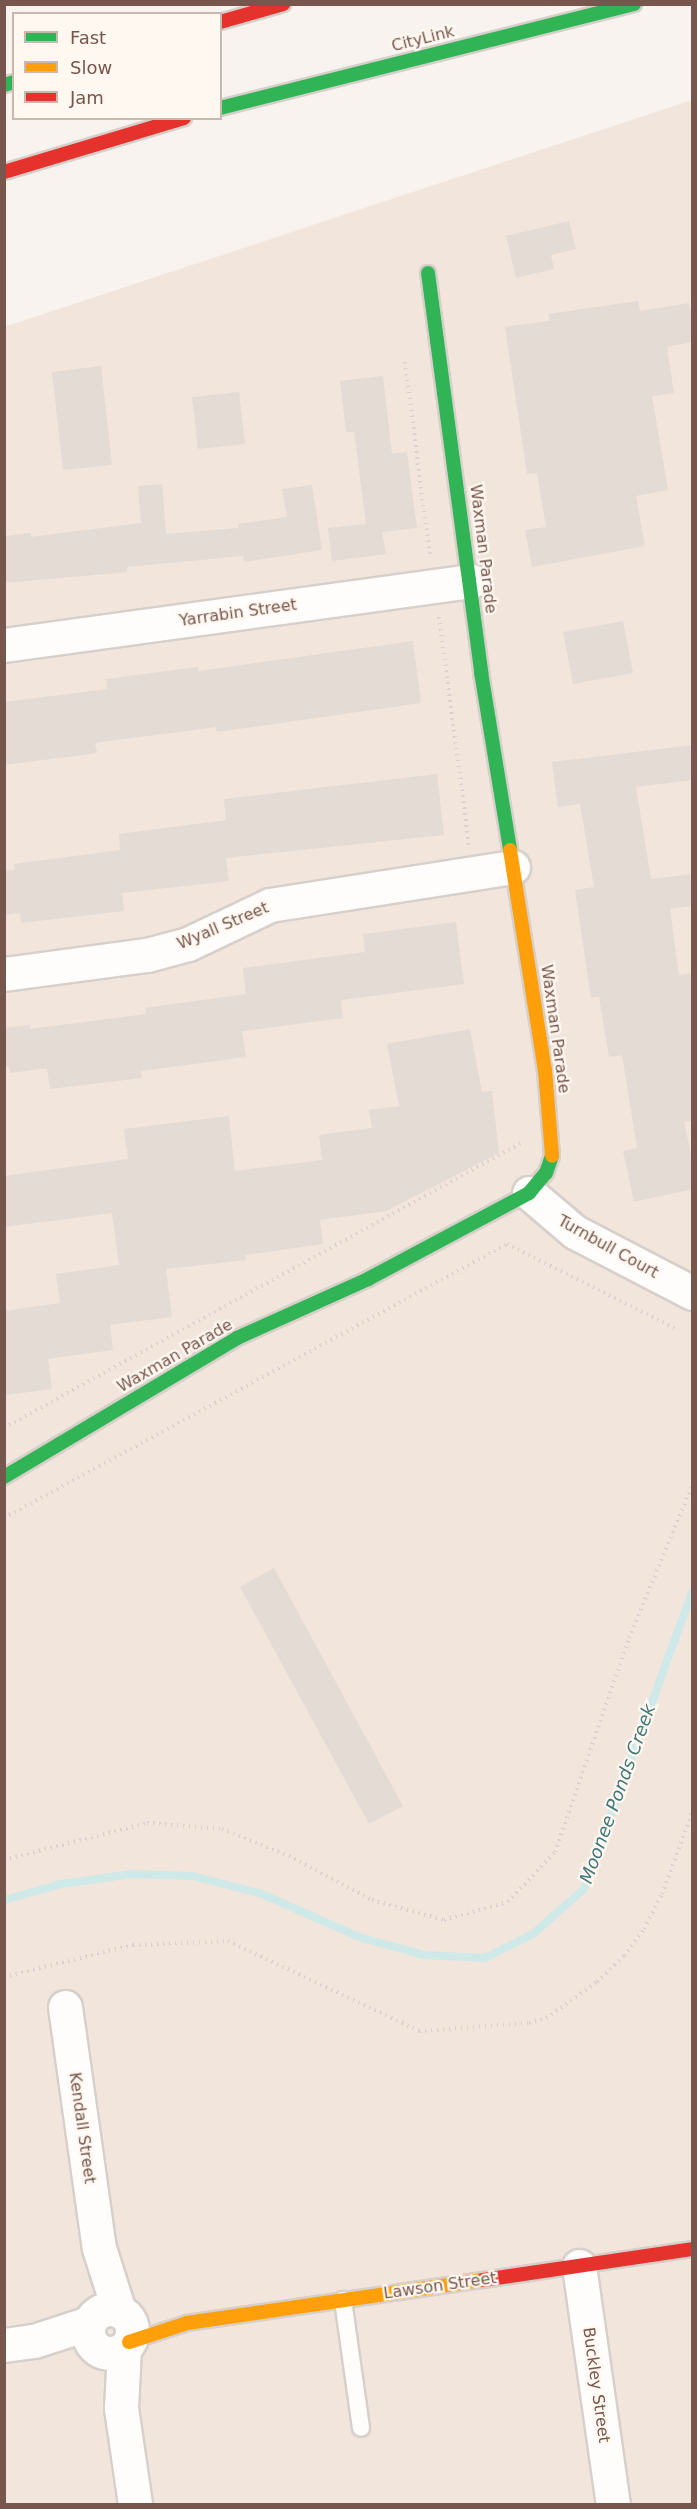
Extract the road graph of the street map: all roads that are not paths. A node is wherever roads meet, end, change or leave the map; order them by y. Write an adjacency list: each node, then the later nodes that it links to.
1 (283, 4): 3 (main road)
2 (634, 4): 4 (main road, CityLink)
3 (222, 21)
4 (222, 107)
5 (177, 120): 6 (main road)
6 (4, 172)
7 (428, 273): 8 (main road, Waxman Parade)
8 (472, 581): 9 (street, Yarrabin Street); 10 (main road, Waxman Parade)
9 (4, 645)
10 (513, 867): 11 (street, Wyall Street); 12 (main road, Waxman Parade)
11 (4, 974)
12 (529, 1193): 13 (street, Turnbull Court); 14 (main road, Waxman Parade)
13 (693, 1293)
14 (4, 1477)
15 (65, 2007): 20 (street, Kendall Street)
16 (693, 2250): 17 (main road, Lawson Street)
17 (579, 2266): 18 (main road, Lawson Street); 24 (street, Buckley Street)
18 (343, 2300): 19 (main road, Lawson Street); 22 (lane)
19 (187, 2323): 20 (street, Lawson Street)
20 (110, 2332): 21 (street, Lawson Street); 23 (street, Kendall Street)
21 (19, 2343)
22 (361, 2428)
23 (135, 2505)
24 (613, 2505)

